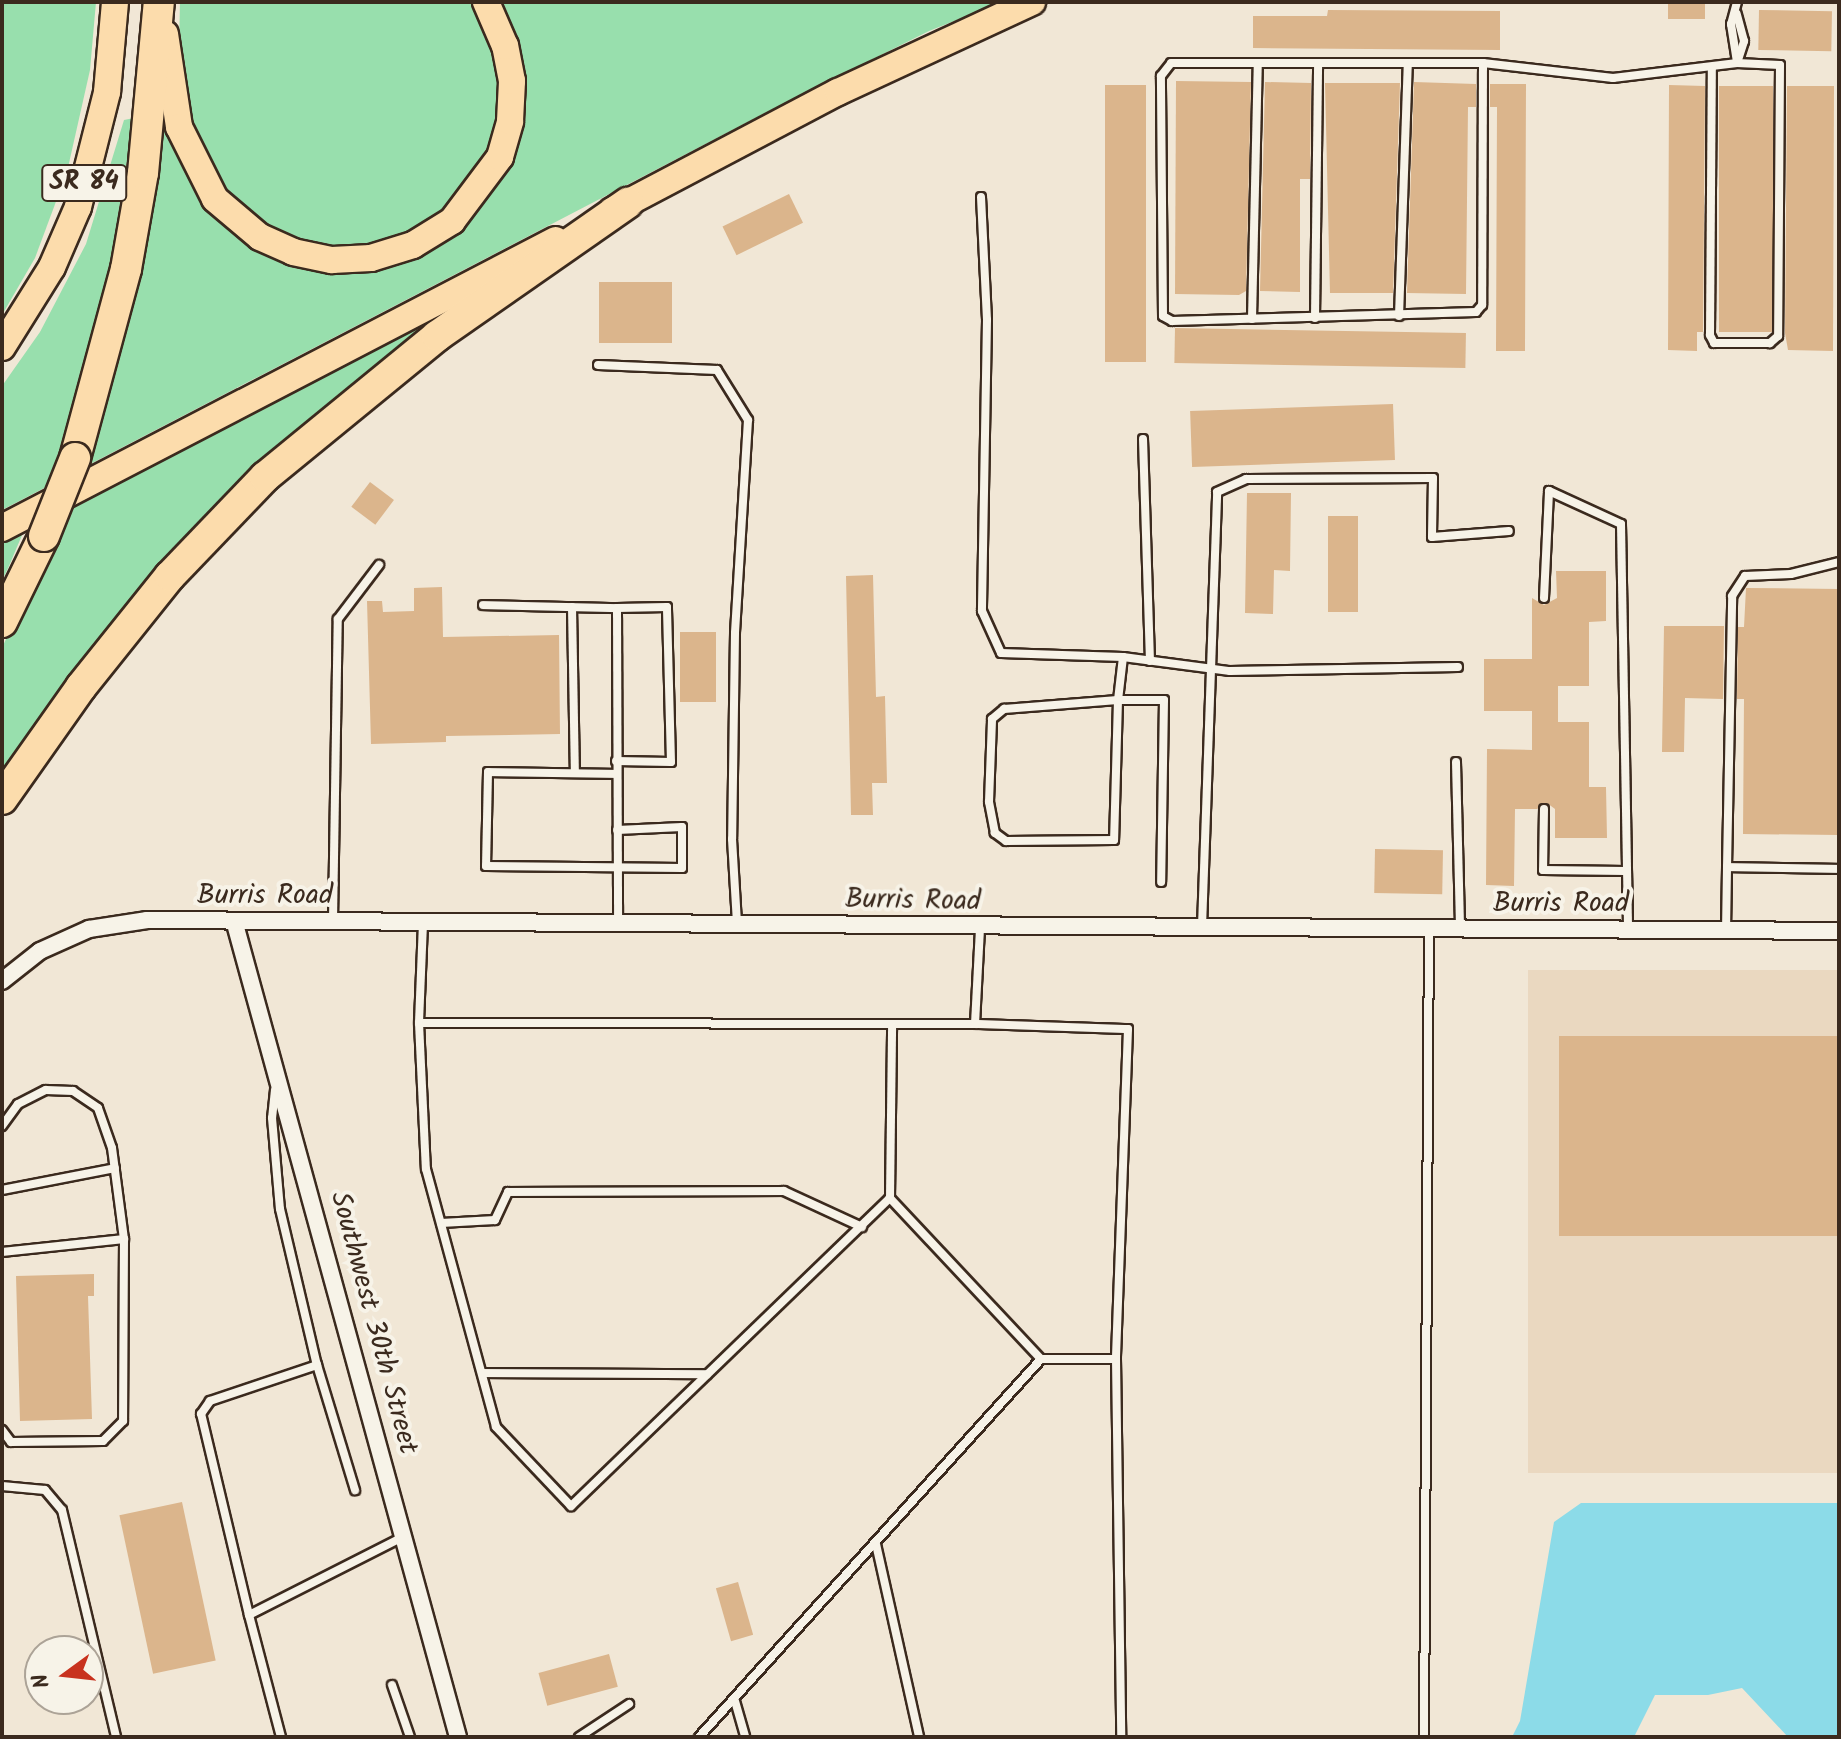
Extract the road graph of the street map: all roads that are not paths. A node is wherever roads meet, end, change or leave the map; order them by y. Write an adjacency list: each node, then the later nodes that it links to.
1 (115, 2): 17 (main road, SR 84)
2 (161, 2): 3 (main road); 28 (highway, bridge)
3 (486, 2)
4 (1032, 2): 13 (main road)
5 (1737, 2): 10 (lane)
6 (1258, 63): 7 (lane); 16 (lane); 16 (lane)
7 (1318, 63): 8 (lane); 15 (lane)
8 (1408, 63): 9 (lane); 14 (lane)
9 (1483, 63): 11 (lane); 14 (lane)
10 (1737, 63): 11 (lane); 11 (lane)
11 (1712, 67)
12 (981, 197): 29 (lane)
13 (628, 203): 20 (main road); 38 (highway)
14 (1399, 316): 15 (lane)
15 (1315, 318): 16 (lane)
16 (1252, 319)
17 (2, 347)
18 (598, 365): 50 (lane)
19 (1143, 439): 30 (lane)
20 (2, 528)
21 (1509, 531): 31 (lane)
22 (1839, 562): 41 (lane)
23 (379, 565): 46 (lane)
24 (1544, 598): 44 (lane)
25 (483, 605): 26 (lane)
26 (572, 607): 27 (lane); 36 (lane)
27 (617, 608): 34 (lane); 34 (lane)
28 (2, 622)
29 (1123, 657): 30 (lane); 33 (lane)
30 (1150, 661): 31 (lane)
31 (1213, 667): 32 (lane); 52 (lane)
32 (1458, 667)
33 (1118, 700): 33 (lane); 45 (lane)
34 (616, 761): 37 (lane)
35 (1456, 762): 54 (lane)
36 (575, 773): 37 (lane); 42 (lane)
37 (617, 774): 40 (lane)
38 (2, 799)
39 (1544, 809): 44 (lane)
40 (617, 830): 42 (lane); 42 (lane)
41 (1727, 867): 43 (lane); 57 (lane)
42 (617, 868): 49 (lane)
43 (1839, 869)
44 (1625, 871): 55 (lane)
45 (1161, 882)
46 (333, 922): 47 (street, Burris Road); 48 (street, Burris Road)
47 (423, 923): 49 (street, Burris Road); 59 (lane)
48 (235, 924): 58 (street, Burris Road); 62 (street, Southwest 30th Street)
49 (618, 924): 50 (street, Burris Road)
50 (737, 925): 51 (street, Burris Road)
51 (980, 927): 52 (street, Burris Road); 60 (lane)
52 (1202, 928): 53 (street, Burris Road)
53 (1429, 930): 54 (street, Burris Road); 94 (lane)
54 (1460, 930): 55 (street, Burris Road)
55 (1628, 930): 57 (street, Burris Road)
56 (1839, 931): 57 (street, Burris Road)
57 (1726, 933)
58 (2, 981)
59 (419, 1023): 61 (lane); 67 (lane)
60 (975, 1024): 61 (lane); 72 (lane)
61 (892, 1026): 66 (lane)
62 (277, 1077): 73 (lane); 79 (street, Southwest 30th Street)
63 (2, 1126): 64 (lane)
64 (115, 1168): 65 (lane); 69 (lane)
65 (2, 1190)
66 (890, 1198): 68 (lane); 71 (lane)
67 (441, 1223): 68 (lane); 74 (lane)
68 (862, 1227): 75 (lane)
69 (124, 1239): 70 (lane); 76 (lane)
70 (2, 1252)
71 (1041, 1359): 72 (lane); 80 (lane)
72 (1116, 1359): 93 (lane)
73 (317, 1365): 78 (lane); 81 (lane)
74 (482, 1373): 75 (lane); 75 (lane)
75 (707, 1374)
76 (2, 1430)
77 (2, 1486): 85 (lane)
78 (355, 1490)
79 (403, 1537): 81 (lane); 88 (street, Southwest 30th Street)
80 (876, 1544): 83 (lane); 92 (lane)
81 (249, 1615): 86 (lane)
82 (392, 1685): 87 (lane)
83 (735, 1701): 90 (lane); 91 (lane)
84 (629, 1704): 89 (lane)
85 (116, 1737)
86 (281, 1737)
87 (410, 1737)
88 (458, 1737)
89 (579, 1737)
90 (699, 1737)
91 (745, 1737)
92 (919, 1737)
93 (1121, 1737)
94 (1424, 1737)

